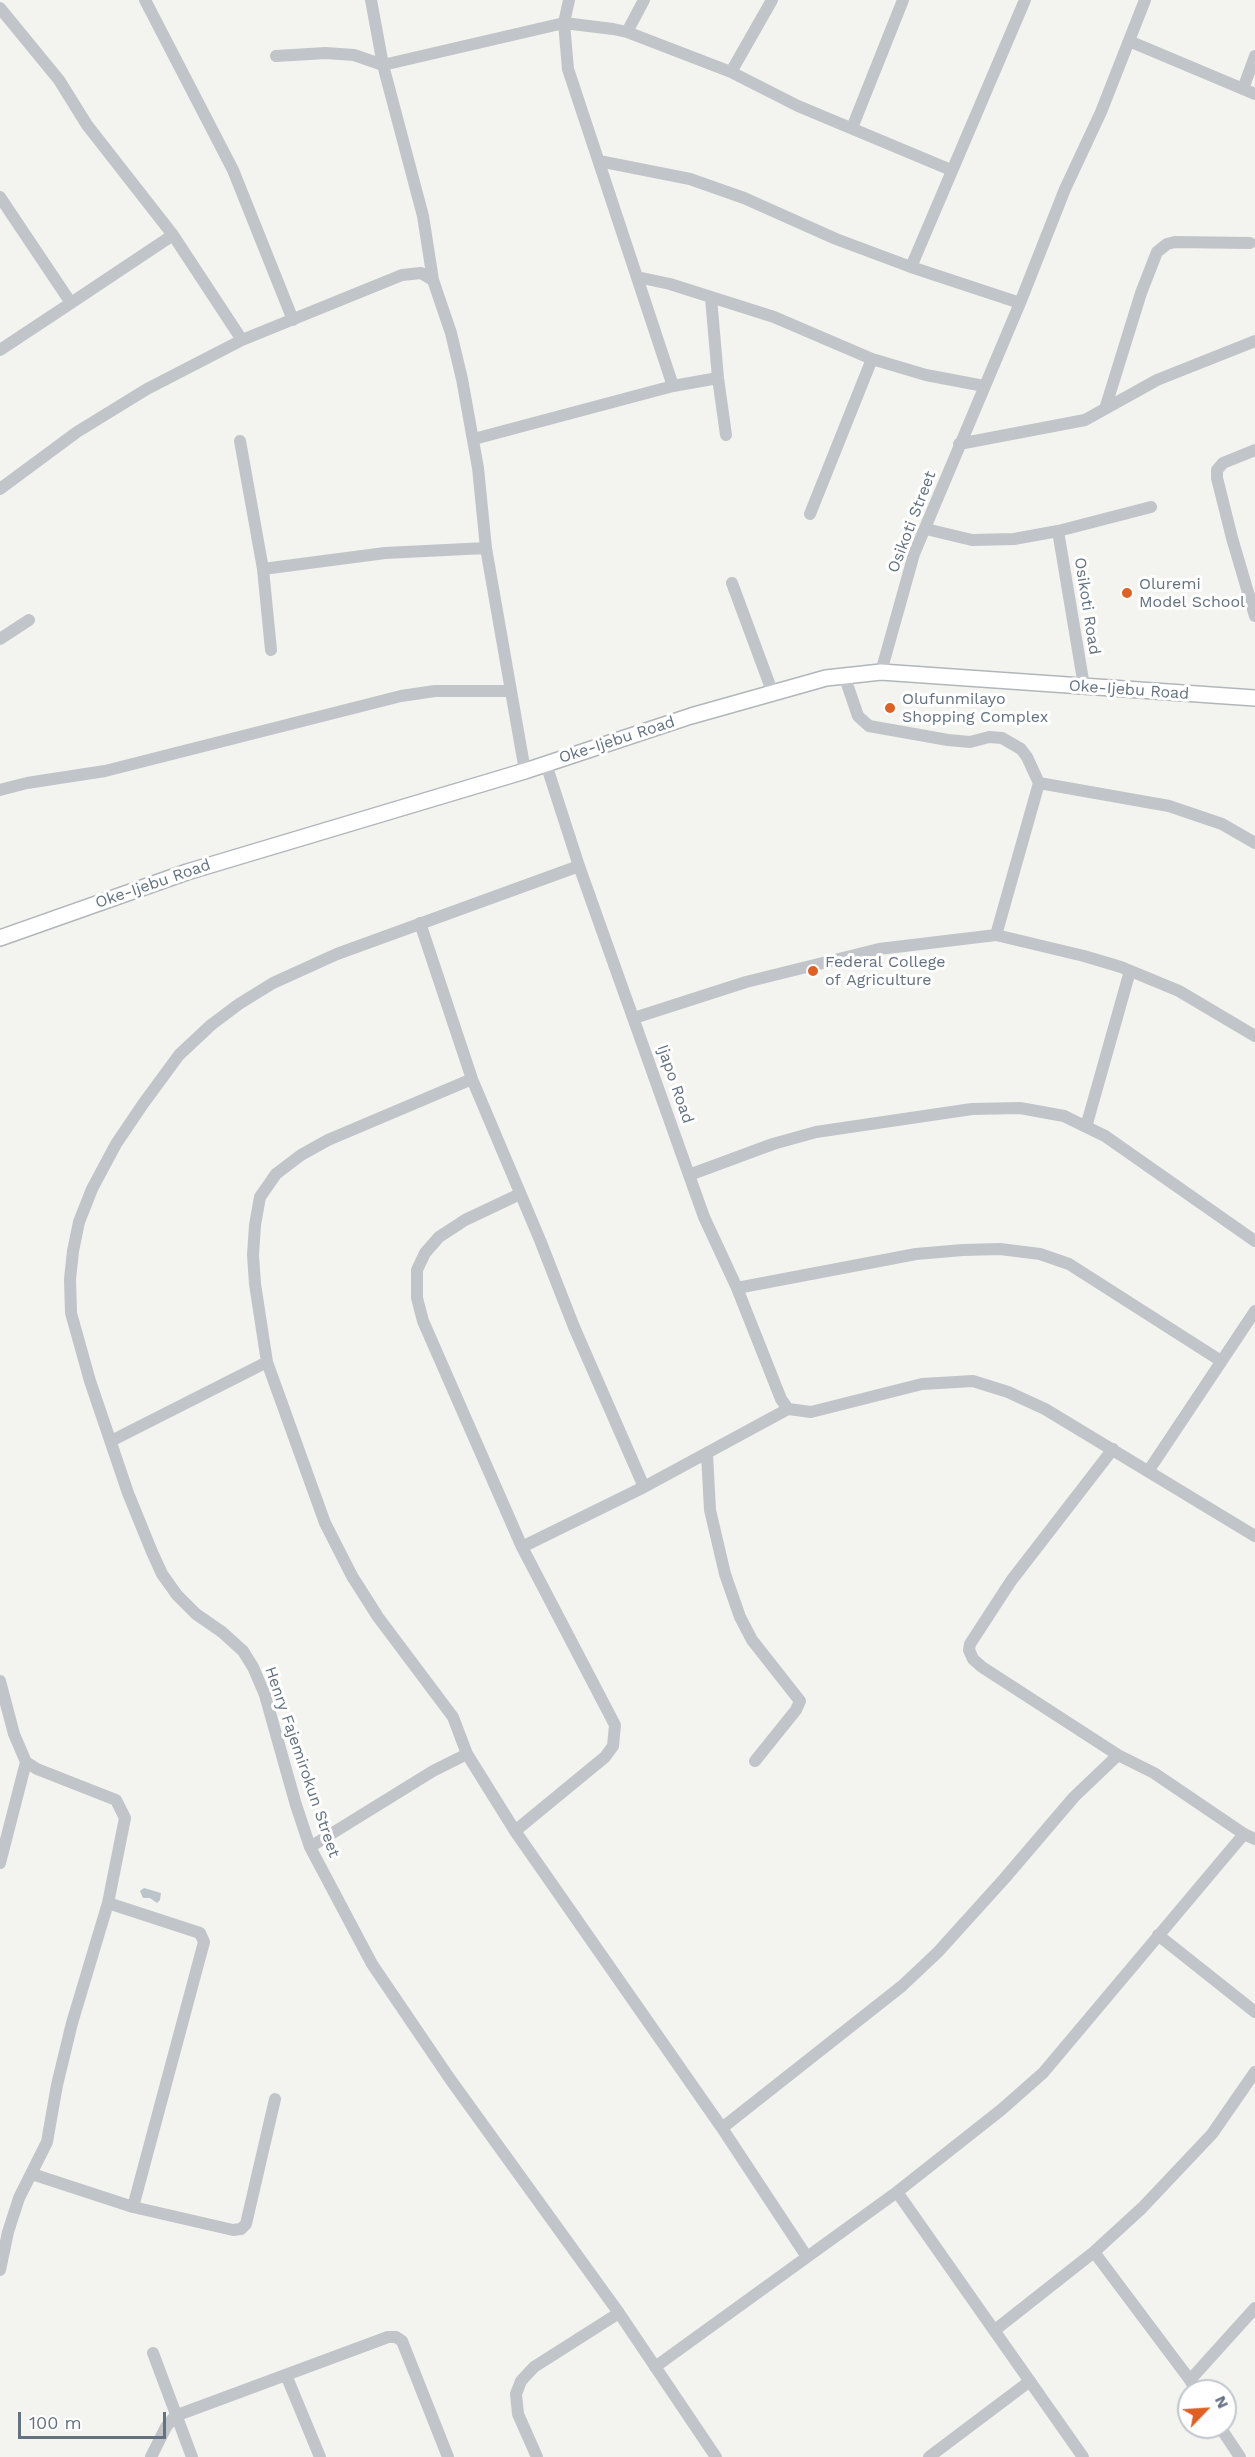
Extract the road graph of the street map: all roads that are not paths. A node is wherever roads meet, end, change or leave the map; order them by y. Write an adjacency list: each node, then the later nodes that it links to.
1 (146, 0): 31 (street)
2 (370, 0): 15 (street)
3 (569, 0): 10 (street)
4 (644, 0): 11 (street)
5 (772, 0): 16 (street)
6 (903, 0): 19 (street)
7 (1025, 0): 21 (street)
8 (1145, 0): 12 (street, Osikoti Street)
9 (0, 8): 23 (street)
10 (564, 23): 11 (street); 15 (street); 20 (street)
11 (627, 32): 16 (street)
12 (1129, 41): 17 (street); 30 (street, Osikoti Street)
13 (276, 56): 15 (street)
14 (1255, 56): 17 (street)
15 (383, 65): 27 (street)
16 (730, 72): 19 (street)
17 (1243, 89): 18 (street)
18 (1255, 94)
19 (852, 128): 21 (street)
20 (599, 161): 25 (street); 26 (street)
21 (951, 170): 25 (street)
22 (0, 197): 29 (street)
23 (173, 235): 29 (street); 32 (street)
24 (1250, 243): 39 (street)
25 (911, 267): 30 (street)
26 (637, 277): 28 (street); 37 (street)
27 (433, 280): 31 (street); 41 (street)
28 (711, 298): 35 (street); 36 (street)
29 (71, 303): 34 (street)
30 (1020, 303): 38 (street, Osikoti Street)
31 (293, 321): 32 (street)
32 (242, 340): 45 (street)
33 (1255, 341): 39 (street)
34 (0, 350)
35 (872, 359): 38 (street); 47 (street)
36 (718, 378): 37 (street); 40 (street)
37 (673, 386): 41 (street)
38 (984, 386): 43 (street, Osikoti Street)
39 (1105, 409): 43 (street)
40 (726, 435)
41 (474, 439): 50 (street)
42 (240, 441): 51 (street)
43 (960, 444): 48 (street, Osikoti Street)
44 (1255, 450): 53 (street)
45 (0, 489)
46 (1151, 507): 49 (street)
47 (810, 514)
48 (926, 529): 49 (street); 58 (street, Osikoti Street)
49 (1058, 531): 60 (street, Osikoti Road)
50 (486, 548): 51 (street); 62 (street)
51 (263, 569): 57 (street)
52 (732, 583): 61 (street)
53 (1253, 599): 54 (street)
54 (1255, 616)
55 (28, 620): 56 (street)
56 (0, 639)
57 (271, 650)
58 (881, 672): 59 (main road, Oke-Ijebu Road); 60 (main road, Oke-Ijebu Road)
59 (844, 675): 61 (main road, Oke-Ijebu Road); 66 (street)
60 (1084, 686): 63 (main road, Oke-Ijebu Road)
61 (772, 691): 64 (main road, Oke-Ijebu Road)
62 (511, 692): 65 (street); 67 (street)
63 (1255, 698)
64 (546, 764): 65 (main road, Oke-Ijebu Road); 69 (street, Ijapo Road)
65 (525, 771): 72 (main road, Oke-Ijebu Road)
66 (1039, 783): 68 (street); 71 (street)
67 (0, 790)
68 (1255, 843)
69 (579, 866): 70 (street, Henry Fajemirokun Street); 74 (street, Ijapo Road)
70 (420, 923): 76 (street); 86 (street, Henry Fajemirokun Street)
71 (996, 935): 73 (street); 74 (street)
72 (0, 938)
73 (1130, 971): 75 (street); 77 (street)
74 (634, 1018): 78 (street, Ijapo Road)
75 (1255, 1036)
76 (472, 1079): 79 (street); 84 (street)
77 (1086, 1127): 78 (street); 80 (street)
78 (689, 1175): 81 (street, Ijapo Road)
79 (520, 1194): 90 (street); 92 (street)
80 (1255, 1241)
81 (737, 1288): 83 (street); 85 (street, Ijapo Road)
82 (1255, 1311): 83 (street)
83 (1221, 1361): 89 (street)
84 (267, 1362): 86 (street); 94 (street)
85 (789, 1409): 87 (street); 88 (street)
86 (111, 1441): 100 (street, Henry Fajemirokun Street)
87 (1113, 1449): 89 (street); 95 (street)
88 (707, 1454): 90 (street); 96 (street)
89 (1149, 1470): 91 (street)
90 (644, 1487): 92 (street)
91 (1255, 1536)
92 (522, 1547): 98 (street)
93 (0, 1681): 97 (street)
94 (467, 1754): 98 (street); 100 (street)
95 (1118, 1755): 99 (street); 107 (street)
96 (755, 1761)
97 (26, 1762): 101 (street); 102 (street)
98 (515, 1831): 107 (street)
99 (1250, 1836): 103 (street)
100 (310, 1847): 115 (street, Henry Fajemirokun Street)
101 (0, 1863)
102 (108, 1903): 108 (street); 110 (street)
103 (1158, 1935): 104 (street); 109 (street)
104 (1255, 2012)
105 (1255, 2072): 111 (street)
106 (275, 2098): 110 (street)
107 (722, 2128): 112 (street)
108 (32, 2174): 110 (street); 113 (street)
109 (897, 2192): 112 (street); 116 (street)
110 (133, 2208)
111 (1094, 2252): 116 (street); 120 (street)
112 (807, 2257): 118 (street)
113 (0, 2270)
114 (1255, 2308): 121 (street)
115 (619, 2313): 118 (street, Henry Fajemirokun Street); 129 (street)
116 (995, 2330): 122 (street)
117 (153, 2353): 123 (street)
118 (655, 2367): 130 (street, Henry Fajemirokun Street)
119 (286, 2375): 123 (street); 127 (street); 128 (street)
120 (1188, 2379)
121 (1199, 2379)
122 (1030, 2381): 131 (street); 132 (street)
123 (175, 2416): 125 (street); 126 (street)
124 (1228, 2439): 133 (street)
125 (151, 2457)
126 (192, 2457)
127 (320, 2457)
128 (448, 2457)
129 (537, 2457)
130 (716, 2457)
131 (929, 2457)
132 (1083, 2457)
133 (1240, 2457)

